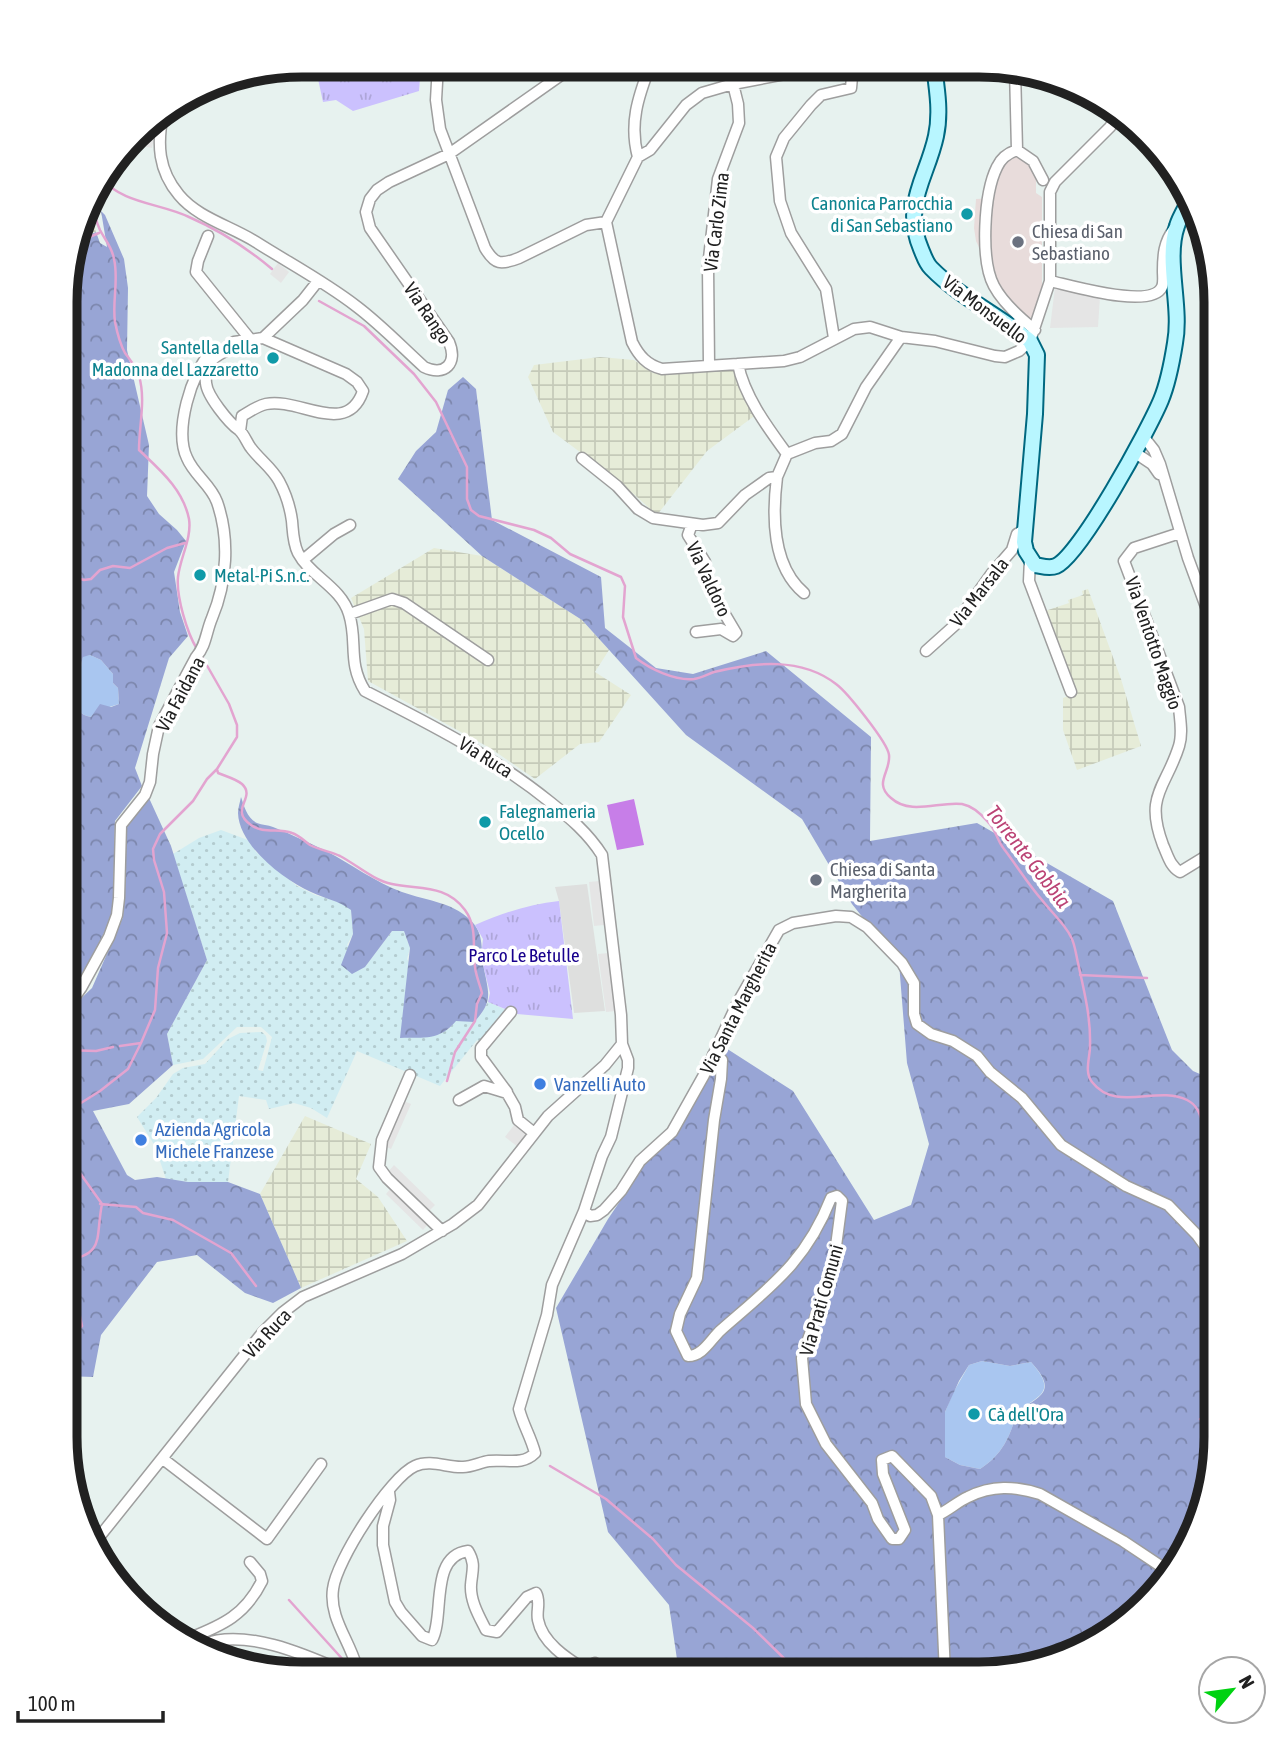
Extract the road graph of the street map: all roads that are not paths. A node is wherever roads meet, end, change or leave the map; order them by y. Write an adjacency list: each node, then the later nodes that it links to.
1 (438, 77): 12 (street)
2 (558, 77): 12 (street, Via Rango)
3 (646, 77): 13 (street)
4 (766, 77): 8 (street)
5 (852, 77): 24 (street)
6 (935, 77): 21 (main road, Via Monsuello)
7 (1015, 80): 11 (street)
8 (733, 83): 13 (street); 27 (street, Via Carlo Zima)
9 (1113, 122): 19 (street)
10 (161, 127): 20 (street)
11 (1017, 150): 14 (street); 21 (street)
12 (449, 154): 16 (street); 20 (street, Via Rango)
13 (638, 157): 16 (street)
14 (1043, 180)
15 (1184, 210): 17 (main road)
16 (606, 222): 27 (street)
17 (1177, 225): 19 (street); 29 (main road)
18 (208, 236): 25 (street)
19 (1050, 277): 21 (street)
20 (318, 282): 23 (street)
21 (1033, 336): 22 (street); 37 (main road, Via Monsuello)
22 (901, 337): 24 (street); 31 (street)
23 (263, 338): 25 (street, Via Faidana); 28 (street, Via Faidana)
24 (834, 338): 26 (street)
25 (245, 340): 28 (street); 49 (street, Via Faidana)
26 (738, 364): 27 (street); 31 (street)
27 (709, 365)
28 (240, 431): 40 (street)
29 (1143, 436): 30 (main road); 34 (street)
30 (1134, 452): 34 (street); 39 (main road)
31 (787, 454): 33 (street)
32 (582, 458): 35 (street, Via Valdoro)
33 (777, 477): 35 (street, Via Valdoro); 41 (street)
34 (1163, 480): 38 (street)
35 (692, 524): 44 (street, Via Valdoro)
36 (350, 525): 40 (street)
37 (1026, 529): 39 (main road, Via Monsuello); 45 (street, Via Marsala)
38 (1180, 533): 42 (street); 48 (street, Via Ventotto Maggio)
39 (1030, 559): 47 (street, Via Monsuello)
40 (303, 560): 43 (street)
41 (804, 593)
42 (1204, 600)
43 (350, 614): 46 (street); 51 (street, Via Ruca)
44 (696, 632)
45 (926, 651)
46 (488, 660)
47 (1071, 692)
48 (1204, 857)
49 (77, 993)
50 (511, 1012): 54 (street)
51 (622, 1044): 56 (street, Via Ruca); 57 (street, Via Ruca)
52 (713, 1055): 57 (street, Via Santa Margherita); 59 (street, Via Santa Margherita); 63 (street, Via Prati Comuni)
53 (410, 1075): 58 (street)
54 (507, 1093): 55 (street); 56 (street)
55 (459, 1100)
56 (534, 1133): 58 (street, Via Ruca)
57 (584, 1211): 62 (street)
58 (442, 1231): 60 (street, Via Ruca)
59 (1204, 1244)
60 (163, 1459): 61 (street); 64 (street, Via Ruca)
61 (321, 1464)
62 (389, 1492): 70 (street); 71 (street)
63 (938, 1515): 66 (street); 72 (street, Via Prati Comuni)
64 (100, 1536)
65 (250, 1562): 67 (street)
66 (1162, 1567)
67 (197, 1635)
68 (210, 1642): 69 (street)
69 (322, 1662)
70 (355, 1662)
71 (574, 1662)
72 (944, 1662)

